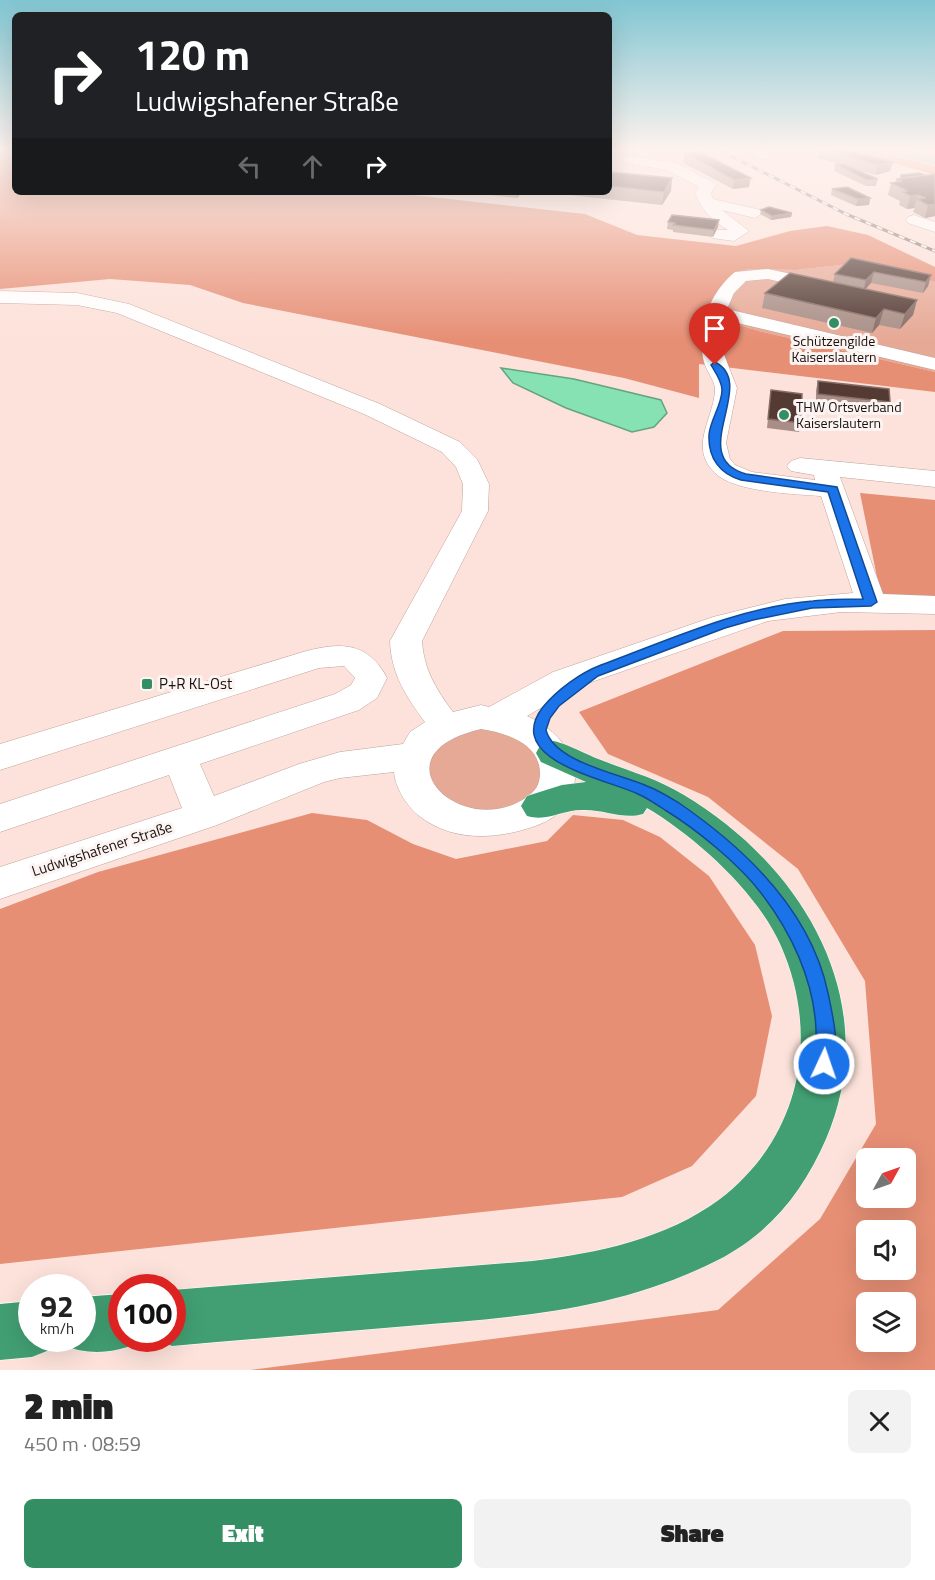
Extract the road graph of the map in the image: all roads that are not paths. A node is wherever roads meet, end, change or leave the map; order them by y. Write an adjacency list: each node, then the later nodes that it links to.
1 (715, 212): 6 (street)
2 (751, 212): 3 (street)
3 (755, 213)
4 (914, 220): 5 (street)
5 (935, 227)
6 (718, 234)
7 (853, 293): 9 (street)
8 (0, 297): 18 (street)
9 (718, 313): 10 (street); 12 (street)
10 (935, 364)
11 (753, 460): 12 (street)
12 (827, 473): 13 (street); 14 (street)
13 (935, 479)
14 (871, 602): 15 (street); 16 (street)
15 (935, 605)
16 (593, 673): 17 (street); 19 (street)
17 (493, 718): 18 (street); 19 (street)
18 (445, 725): 20 (street)
19 (547, 745): 24 (street); 27 (highway)
20 (414, 753): 23 (street); 25 (street, Ludwigshafener Straße)
21 (0, 758): 22 (street)
22 (180, 758): 25 (street); 26 (street)
23 (423, 800): 24 (street); 25 (street, Ludwigshafener Straße)
24 (540, 806): 27 (highway)
25 (204, 815): 28 (street, Ludwigshafener Straße)
26 (0, 818)
27 (724, 847): 29 (highway)
28 (0, 883)
29 (186, 1317)
30 (18, 1330): 31 (highway)
31 (0, 1332)

